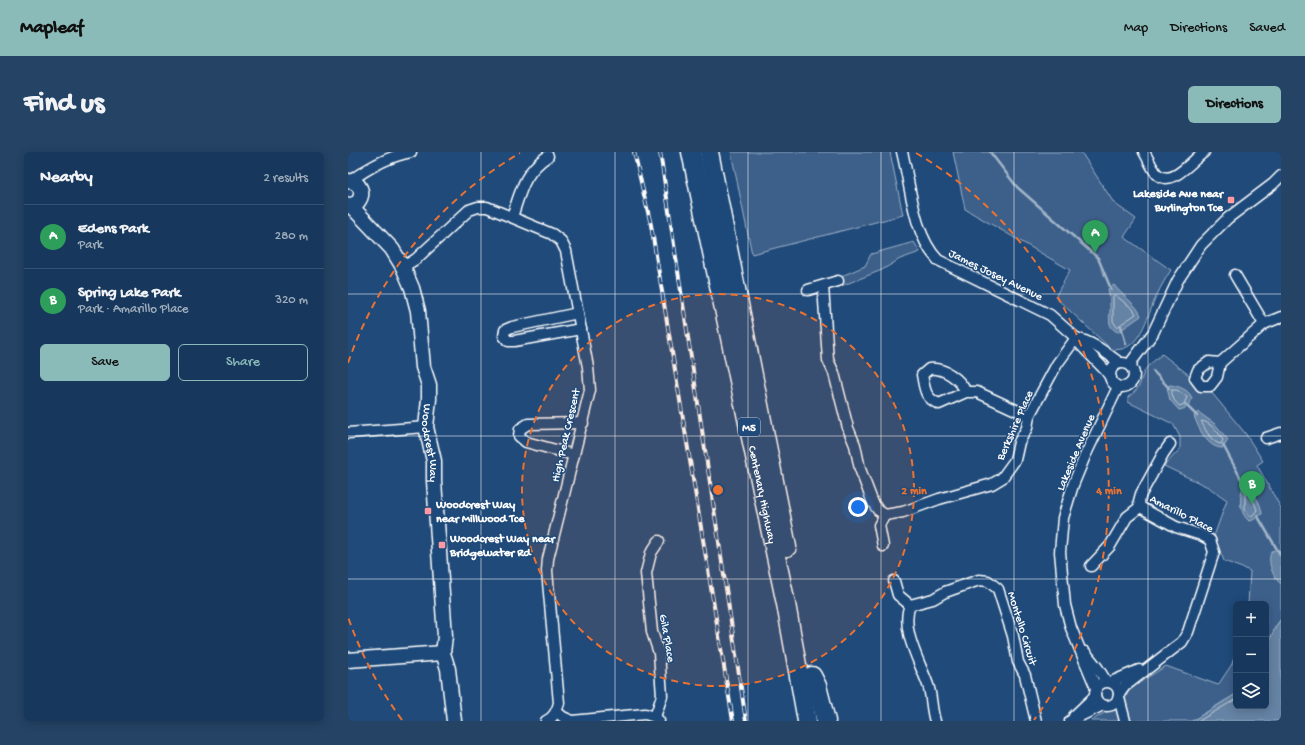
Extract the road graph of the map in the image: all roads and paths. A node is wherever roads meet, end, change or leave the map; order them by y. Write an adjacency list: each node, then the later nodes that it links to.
1 (411, 152): 8 (street)
2 (690, 152): 58 (highway, Centenary Highway / M5)
3 (709, 152): 49 (highway, Centenary Highway / M5)
4 (902, 152): 23 (street, James Josey Avenue)
5 (1144, 152): 6 (street)
6 (1204, 152)
7 (548, 156): 13 (street)
8 (371, 169): 10 (street); 12 (street)
9 (1281, 176): 11 (street)
10 (349, 181): 12 (street)
11 (1277, 184): 26 (street)
12 (355, 200): 14 (street, Woodcrest Way)
13 (512, 217): 14 (street, High Peak Crescent); 19 (street, High Peak Crescent)
14 (403, 267): 32 (street, Woodcrest Way)
15 (1235, 275): 21 (street)
16 (838, 281): 17 (street)
17 (824, 286): 18 (street); 39 (street)
18 (808, 290)
19 (578, 314): 22 (street, High Peak Crescent); 22 (street)
20 (1281, 317): 21 (street)
21 (1264, 324): 25 (street)
22 (581, 329): 31 (street, High Peak Crescent)
23 (1076, 338): 24 (street, James Josey Avenue); 27 (street, James Josey Avenue); 30 (street, Berkshire Place)
24 (1120, 363): 26 (street); 27 (street)
25 (1220, 363)
26 (1131, 367): 28 (street)
27 (1111, 378): 28 (street)
28 (1118, 387): 45 (street, Lakeside Avenue)
29 (966, 392): 30 (street)
30 (1029, 416): 39 (street, Berkshire Place)
31 (583, 423): 37 (street, High Peak Crescent); 37 (street)
32 (426, 427): 33 (street); 46 (street, Woodcrest Way)
33 (348, 432)
34 (1281, 433): 35 (street)
35 (1266, 438)
36 (1170, 444): 38 (street, Amarillo Place)
37 (574, 455): 54 (street, High Peak Crescent)
38 (1140, 507): 42 (street); 48 (street, Amarillo Place)
39 (885, 515): 41 (street)
40 (659, 541): 55 (street, Gila Place)
41 (883, 546)
42 (1091, 566)
43 (894, 581): 44 (street)
44 (910, 605): 61 (street); 62 (street, Montello Circuit)
45 (1079, 646): 50 (street, Lakeside Avenue); 51 (street, Lakeside Avenue)
46 (442, 653): 47 (street); 56 (street, Woodcrest Way)
47 (348, 660)
48 (1153, 664): 50 (street, Amarillo Place); 52 (street, Amarillo Place)
49 (812, 676): 59 (highway, Centenary Highway / M5); 60 (highway)
50 (1108, 681): 51 (street); 52 (street)
51 (1095, 692): 53 (street); 63 (street)
52 (1119, 696): 53 (street); 64 (street)
53 (1105, 706): 63 (street); 64 (street)
54 (557, 712): 55 (street); 57 (street)
55 (657, 719)
56 (454, 721)
57 (546, 721)
58 (807, 721)
59 (819, 721)
60 (826, 721)
61 (934, 721)
62 (1036, 721)
63 (1069, 721)
64 (1124, 721)

